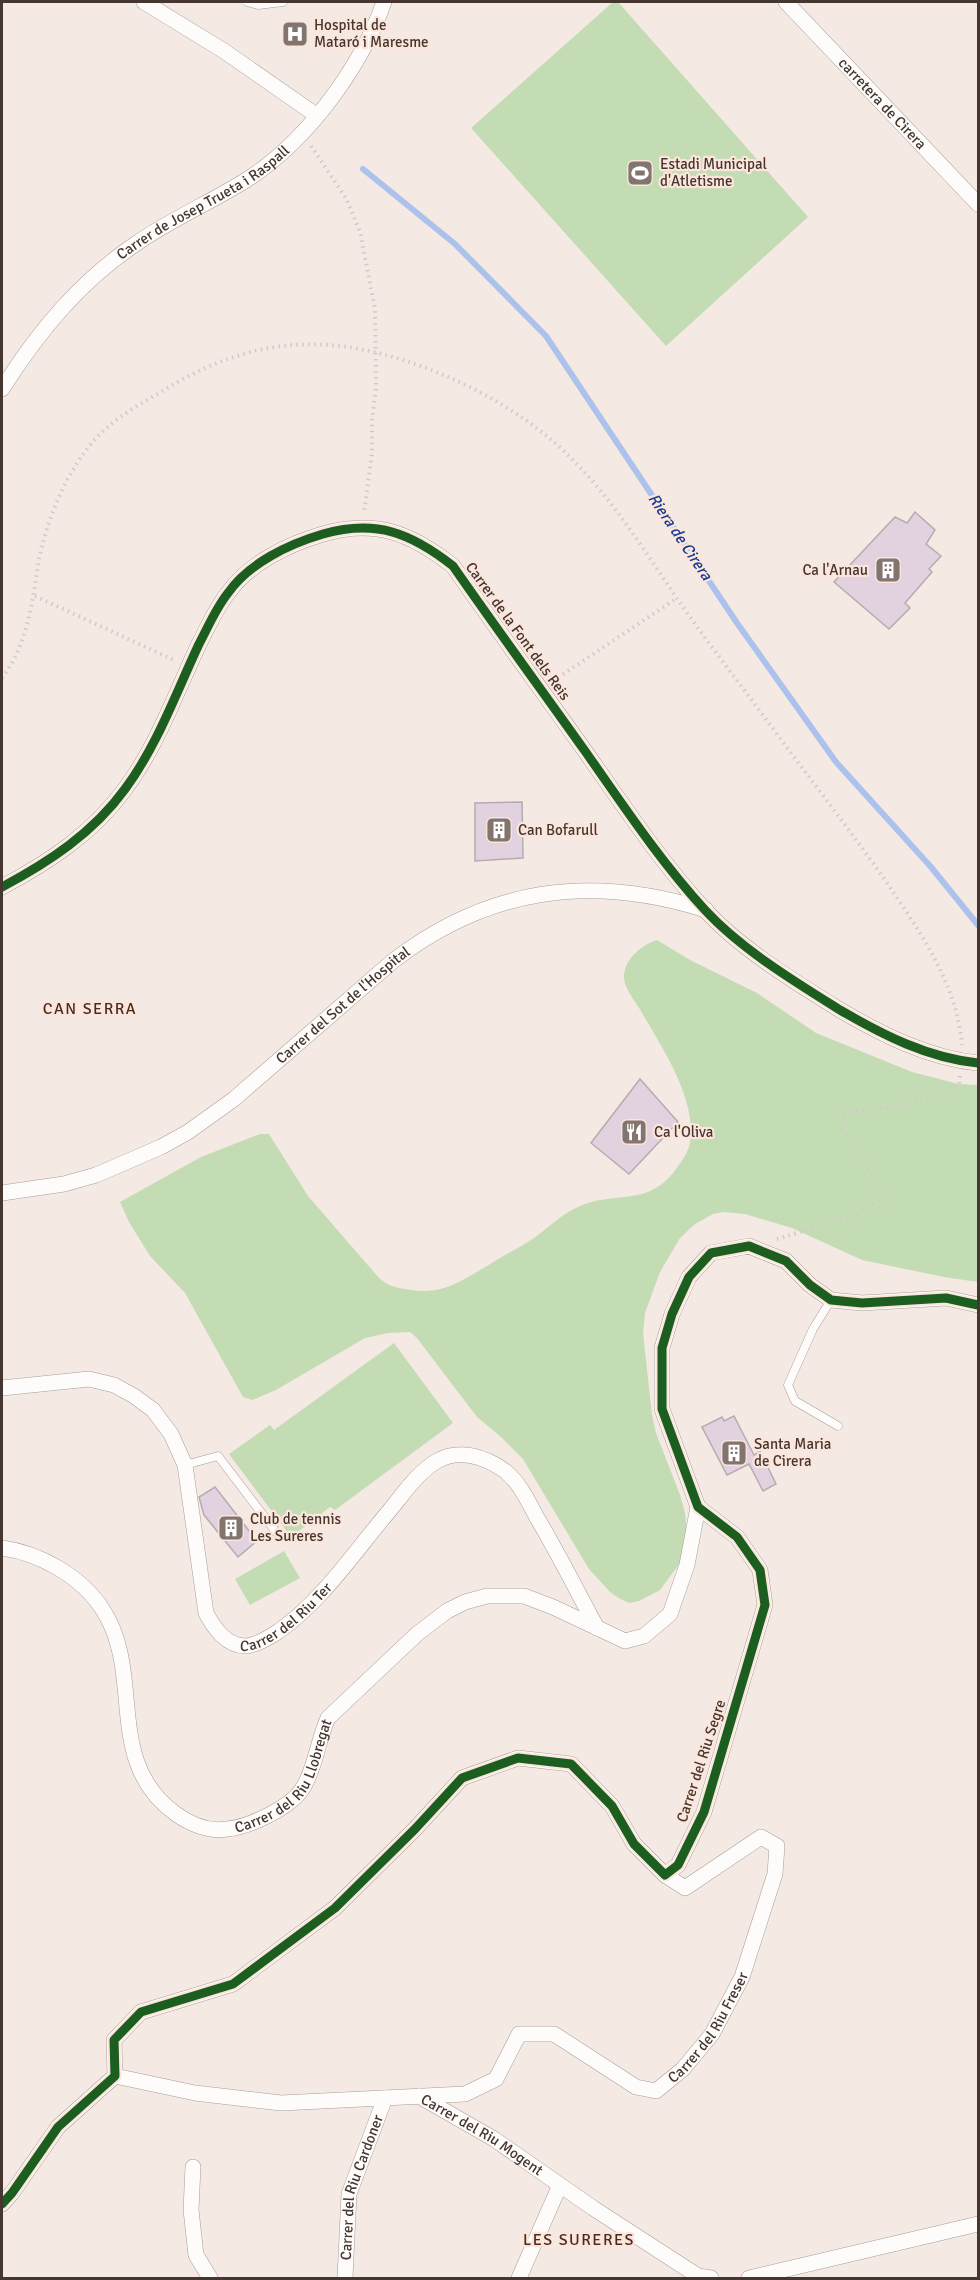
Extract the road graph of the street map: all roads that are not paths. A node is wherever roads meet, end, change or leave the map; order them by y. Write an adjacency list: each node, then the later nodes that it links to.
1 (144, 2): 6 (street)
2 (247, 2): 3 (lane)
3 (283, 2)
4 (384, 2): 6 (street, Carrer de Josep Trueta i Raspall)
5 (786, 2): 7 (street, carretera de Cirera)
6 (316, 115): 8 (street, Carrer de Josep Trueta i Raspall)
7 (978, 204)
8 (2, 389)
9 (2, 887): 10 (street, Carrer de la Font dels Reis)
10 (706, 910): 11 (street, Carrer de la Font dels Reis); 12 (street, Carrer del Sot de l'Hospital)
11 (978, 1063)
12 (2, 1193)
13 (831, 1300): 14 (street); 16 (lane); 18 (street)
14 (978, 1305)
15 (2, 1388): 17 (street, Carrer del Riu Ter)
16 (838, 1426)
17 (185, 1465): 19 (lane); 21 (street, Carrer del Riu Ter)
18 (698, 1506): 21 (street, Carrer del Riu Llobregat); 22 (street, Carrer del Riu Segre)
19 (276, 1532)
20 (2, 1548): 21 (street, Carrer del Riu Llobregat)
21 (597, 1629)
22 (665, 1875): 23 (street); 24 (street, Carrer del Riu Freser)
23 (115, 2076): 25 (street, Carrer del Riu Mogent); 28 (street)
24 (419, 2096): 25 (street, Carrer del Riu Mogent); 27 (street, Carrer del Riu Mogent)
25 (385, 2098): 31 (street, Carrer del Riu Cardoner)
26 (193, 2167): 30 (street)
27 (560, 2185): 32 (street); 33 (street, Carrer del Riu Mogent)
28 (2, 2204)
29 (978, 2224): 34 (street)
30 (210, 2278)
31 (345, 2278)
32 (519, 2278)
33 (711, 2278)
34 (749, 2278)

